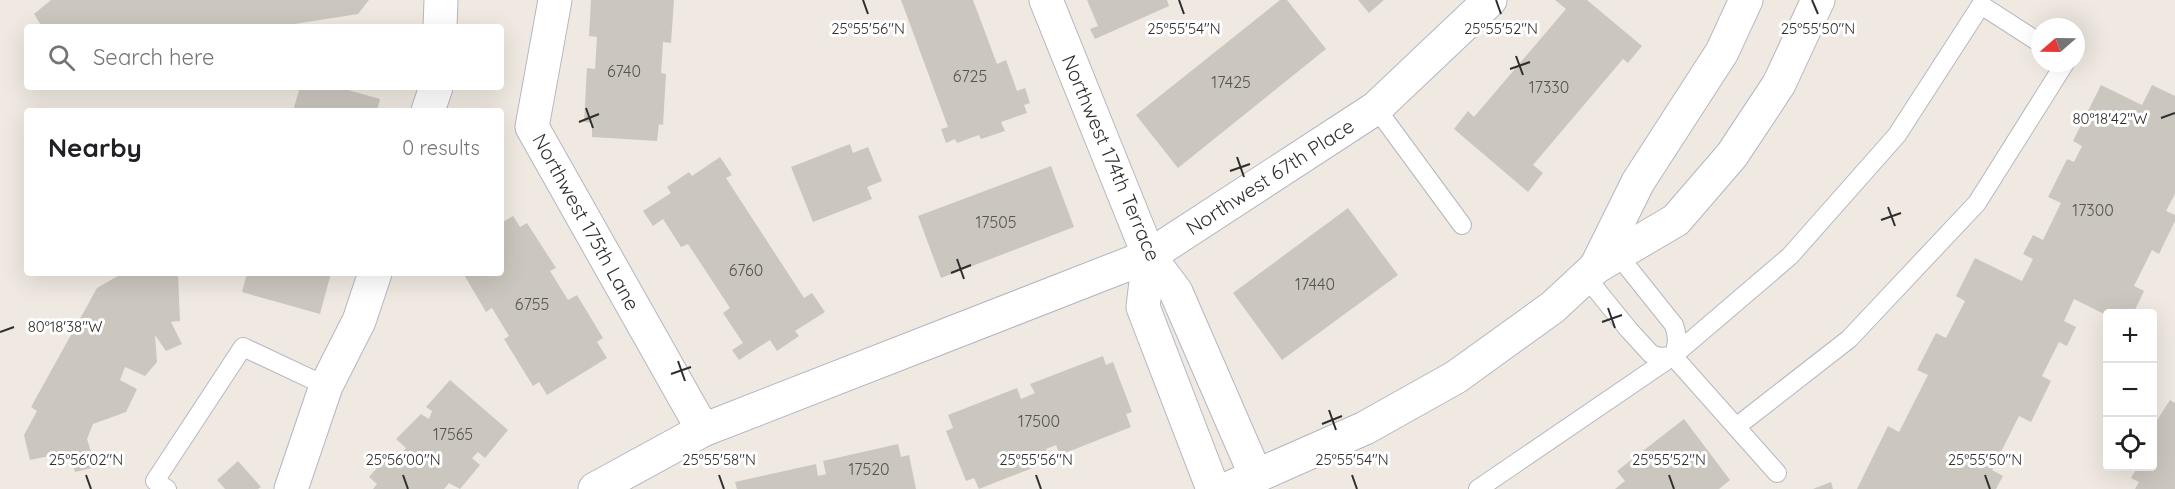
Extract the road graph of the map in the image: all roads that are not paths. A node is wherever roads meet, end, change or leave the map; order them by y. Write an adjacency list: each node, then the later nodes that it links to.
1 (441, 0): 7 (street)
2 (555, 0): 20 (street, Northwest 175th Lane)
3 (1046, 0): 14 (street, Northwest 174th Terrace)
4 (1490, 0): 12 (street, Northwest 67th Place)
5 (1746, 0): 15 (street)
6 (1818, 0): 15 (street)
7 (440, 24)
8 (2031, 37): 17 (lane)
9 (2059, 72): 19 (lane)
10 (435, 90): 11 (street)
11 (429, 108)
12 (1376, 108): 13 (lane); 14 (street, Northwest 67th Place)
13 (1462, 225)
14 (1149, 256): 20 (street, Northwest 67th Place); 22 (street, Northwest 174th Terrace); 26 (street)
15 (1600, 266): 17 (lane); 17 (lane); 22 (street)
16 (374, 276): 18 (street)
17 (1673, 356): 19 (lane); 28 (lane)
18 (326, 386): 23 (lane); 24 (street)
19 (1736, 427): 21 (lane)
20 (703, 430): 25 (street)
21 (1777, 473)
22 (1256, 476): 27 (street)
23 (168, 489)
24 (291, 489)
25 (595, 489)
26 (1213, 489)
27 (1227, 489)
28 (1478, 489)

